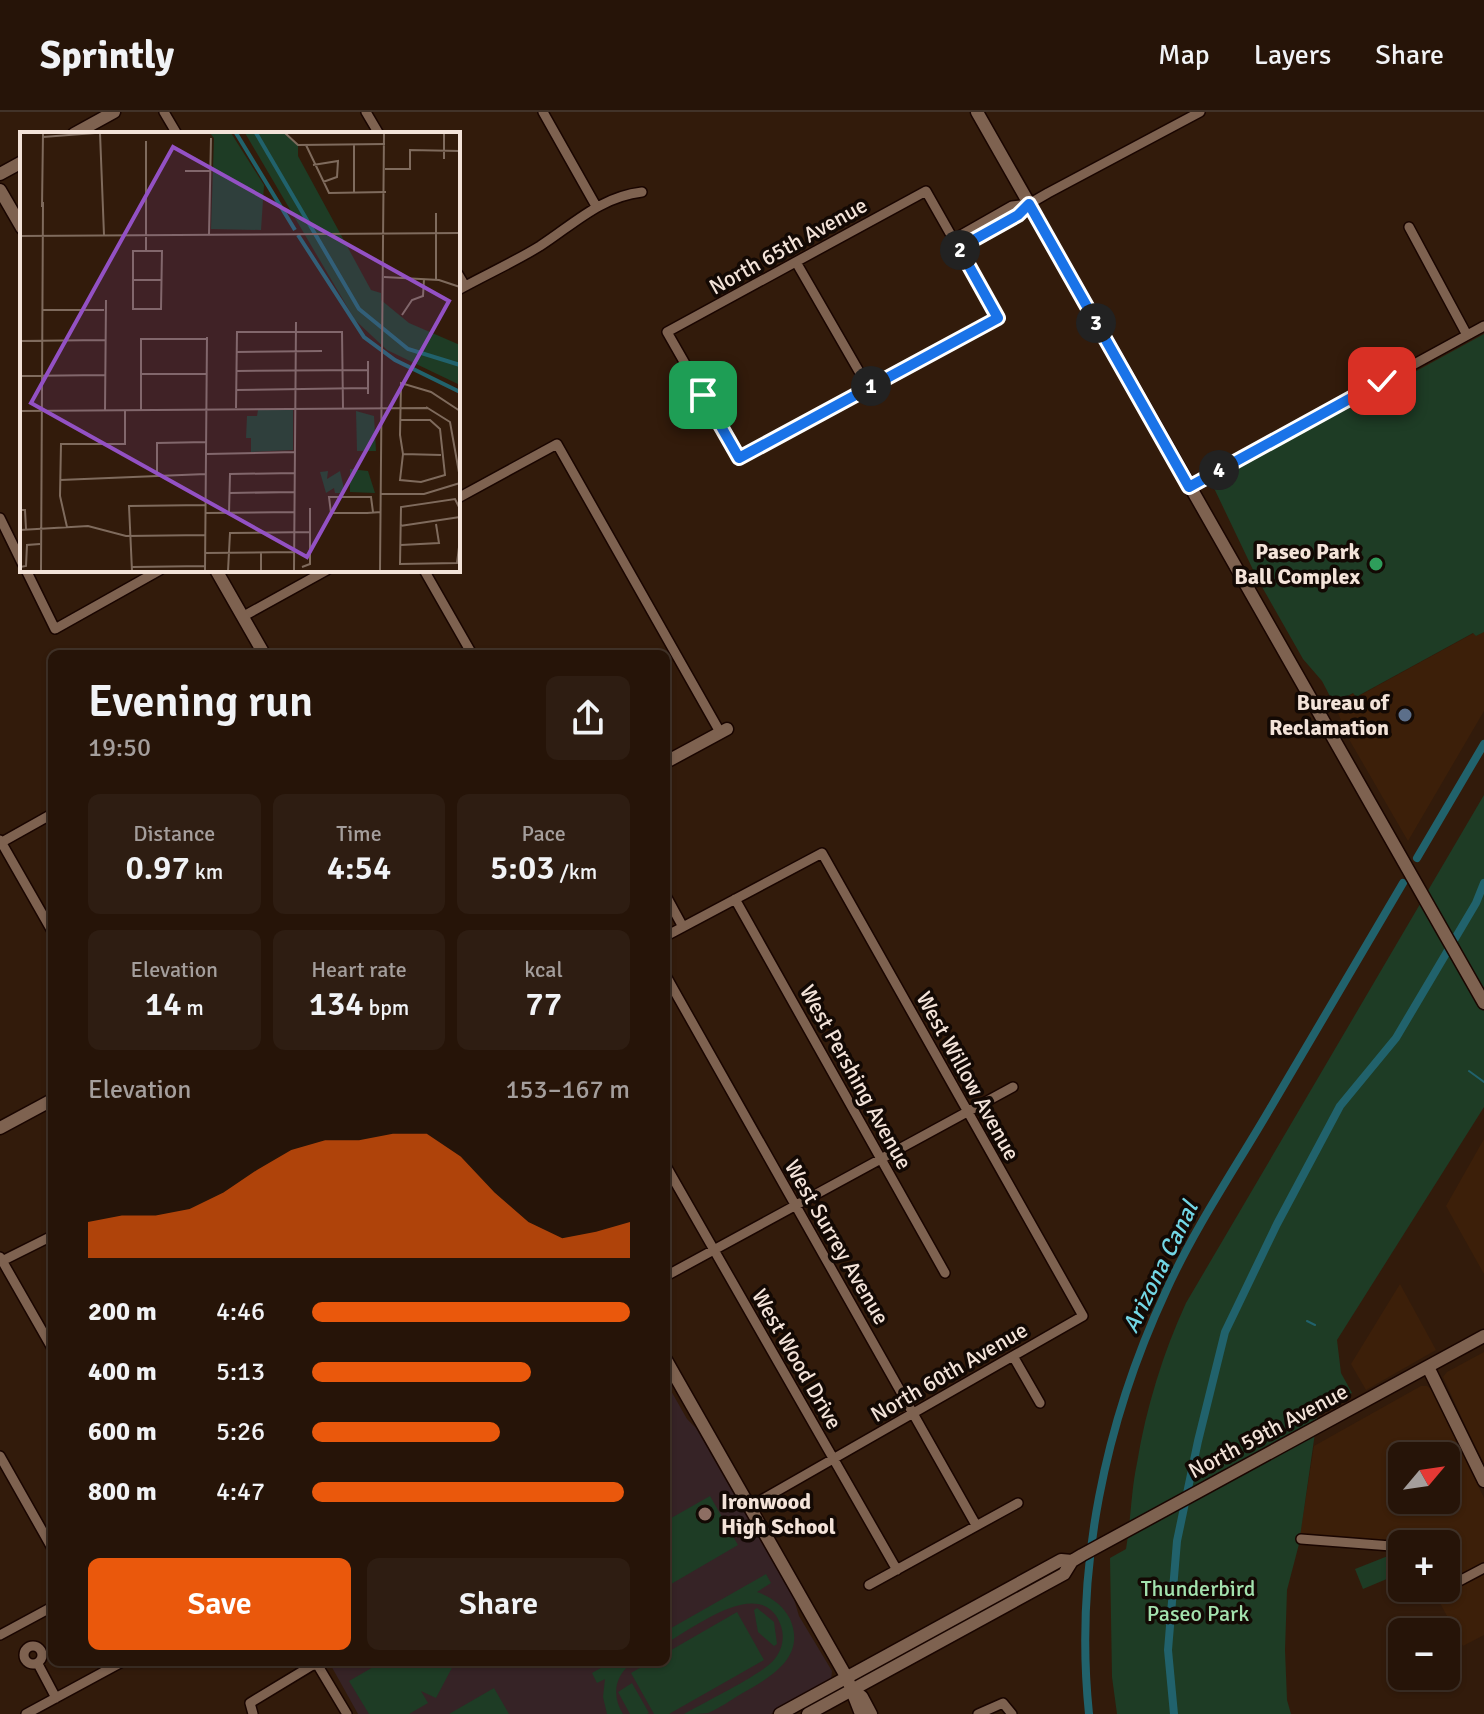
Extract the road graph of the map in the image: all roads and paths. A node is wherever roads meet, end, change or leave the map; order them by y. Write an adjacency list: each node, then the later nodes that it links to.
1 (114, 112): 7 (main road)
2 (164, 112): 8 (street)
3 (366, 112): 9 (street)
4 (543, 112): 15 (street)
5 (977, 112): 14 (main road)
6 (1200, 112): 14 (street)
7 (78, 132)
8 (176, 132)
9 (378, 132)
10 (20, 163): 11 (main road)
11 (0, 174)
12 (0, 190): 16 (main road)
13 (642, 192): 15 (street)
14 (1029, 204): 18 (street); 24 (main road)
15 (596, 206): 20 (street)
16 (20, 225)
17 (1409, 227): 22 (street)
18 (956, 244): 19 (street, North 65th Avenue); 23 (street)
19 (796, 262): 23 (street); 23 (street, North 65th Avenue)
20 (462, 288)
21 (1484, 326): 22 (street)
22 (1467, 335): 24 (street)
23 (868, 387)
24 (1189, 487): 46 (main road)
25 (460, 497): 36 (street)
26 (0, 518): 27 (street)
27 (20, 559)
28 (27, 572): 29 (street)
29 (156, 572)
30 (217, 572): 33 (main road)
31 (323, 572): 33 (street)
32 (425, 572): 35 (street)
33 (242, 617): 34 (main road)
34 (262, 650)
35 (470, 650)
36 (723, 730): 37 (main road)
37 (670, 760)
38 (48, 816): 39 (street)
39 (1, 841): 42 (street)
40 (735, 899): 43 (street); 49 (street, West Willow Avenue); 51 (street, West Pershing Avenue)
41 (670, 903): 43 (street)
42 (48, 924)
43 (683, 927): 44 (street)
44 (670, 934)
45 (670, 983): 53 (street, West Surrey Avenue)
46 (1484, 1003)
47 (1013, 1087): 49 (street)
48 (48, 1102): 50 (main road)
49 (968, 1112): 51 (street); 59 (street, West Willow Avenue)
50 (0, 1128)
51 (881, 1158): 53 (street); 57 (street, West Pershing Avenue)
52 (670, 1173): 55 (street, West Wood Drive)
53 (795, 1205): 55 (street); 66 (street, West Surrey Avenue)
54 (48, 1238): 56 (street)
55 (713, 1250): 58 (street); 68 (street, West Wood Drive)
56 (1, 1259): 61 (street)
57 (945, 1273)
58 (670, 1274)
59 (1083, 1316): 62 (street, North 60th Avenue)
60 (1484, 1336): 64 (main road, North 59th Avenue)
61 (48, 1341)
62 (1013, 1356): 65 (street); 66 (street, North 60th Avenue)
63 (670, 1367): 71 (main road)
64 (1428, 1367): 69 (main road); 86 (main road, North 59th Avenue)
65 (1040, 1403)
66 (914, 1414): 68 (street, North 60th Avenue); 72 (street, West Surrey Avenue)
67 (0, 1456): 74 (street)
68 (834, 1459): 71 (street, North 60th Avenue); 77 (street, West Wood Drive)
69 (1484, 1481)
70 (1018, 1503): 72 (street)
71 (749, 1507): 86 (main road)
72 (976, 1525): 77 (street)
73 (1301, 1539): 75 (street)
74 (48, 1541)
75 (1388, 1546)
76 (1484, 1568): 78 (street)
77 (897, 1570): 79 (street)
78 (1460, 1582)
79 (869, 1585)
80 (48, 1609): 81 (street)
81 (0, 1635)
82 (38, 1664): 87 (street)
83 (114, 1666): 87 (street)
84 (314, 1666): 89 (street)
85 (318, 1666): 90 (street)
86 (850, 1684): 91 (main road, North 59th Avenue); 92 (main road, North 59th Avenue); 93 (main road); 94 (main road)
87 (56, 1698): 88 (street)
88 (26, 1714)
89 (253, 1714)
90 (347, 1714)
91 (780, 1714)
92 (808, 1714)
93 (861, 1714)
94 (871, 1714)
95 (978, 1714): 96 (street)
96 (1012, 1714)

